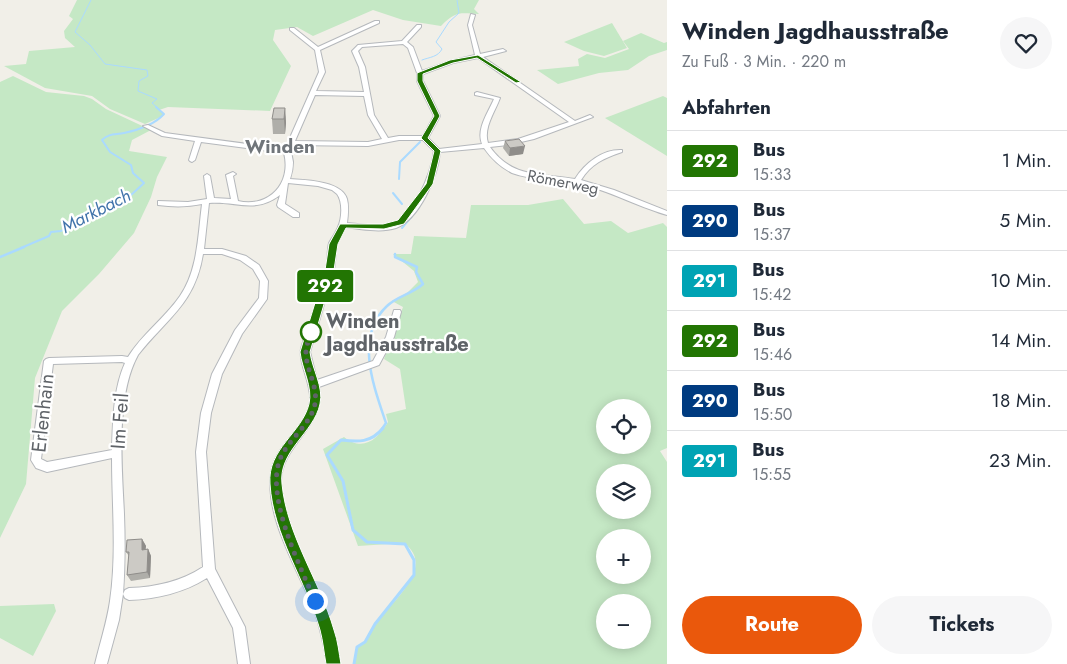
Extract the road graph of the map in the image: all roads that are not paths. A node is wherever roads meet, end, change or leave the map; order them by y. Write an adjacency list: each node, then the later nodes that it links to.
1 (473, 15): 8 (street)
2 (377, 22): 6 (street)
3 (419, 26): 5 (street)
4 (292, 29): 6 (street)
5 (404, 42): 9 (street); 11 (street)
6 (317, 49): 10 (street)
7 (503, 51): 8 (street)
8 (478, 56): 9 (street); 14 (street)
9 (420, 73): 16 (street)
10 (313, 93): 11 (street); 19 (street)
11 (366, 94): 18 (street)
12 (477, 94): 20 (street)
13 (590, 117): 14 (street)
14 (574, 123): 20 (street)
15 (146, 126): 17 (street)
16 (425, 138): 18 (street); 22 (street)
17 (198, 141): 21 (street); 24 (street)
18 (386, 141): 19 (street)
19 (292, 143): 21 (street)
20 (485, 144): 22 (street); 27 (street, Römerweg)
21 (287, 151): 28 (street)
22 (438, 151): 34 (street)
23 (620, 151): 27 (street)
24 (192, 160)
25 (233, 174): 30 (street)
26 (206, 176): 29 (street, Im Feil)
27 (577, 181): 32 (street, Römerweg)
28 (286, 183): 30 (street); 33 (street); 34 (street)
29 (208, 201): 30 (street); 31 (street); 35 (street, Im Feil)
30 (235, 202)
31 (161, 203)
32 (667, 214)
33 (296, 216)
34 (343, 225): 38 (street)
35 (200, 251): 37 (street, Im Feil); 40 (street)
36 (397, 312): 38 (street)
37 (129, 361): 39 (street, Im Feil); 39 (street, Erlenhain)
38 (314, 385): 44 (street)
39 (118, 453): 42 (street, Im Feil)
40 (209, 570): 41 (street); 43 (street)
41 (129, 594)
42 (101, 664)
43 (243, 664)
44 (333, 664)

